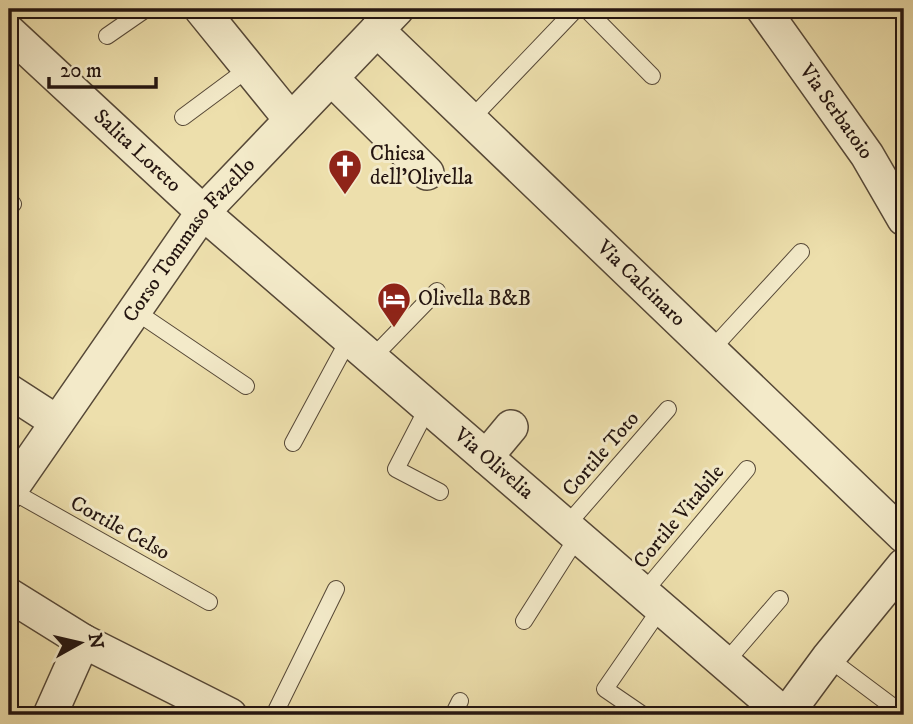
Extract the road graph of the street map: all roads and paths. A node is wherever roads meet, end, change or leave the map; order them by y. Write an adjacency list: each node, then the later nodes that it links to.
1 (146, 9): 8 (lane)
2 (201, 9): 9 (street)
3 (576, 9): 14 (lane)
4 (586, 9): 10 (lane)
5 (765, 10): 17 (street, Via Serbatoio)
6 (387, 19): 11 (street, Corso Tommaso Fazello); 14 (street, Via Calcinaro)
7 (9, 32): 16 (street, Salita Loreto)
8 (107, 36)
9 (249, 68): 12 (lane); 13 (street)
10 (652, 76)
11 (331, 78): 13 (street, Corso Tommaso Fazello); 15 (street)
12 (183, 117)
13 (291, 120): 16 (street, Corso Tommaso Fazello)
14 (471, 120): 22 (street, Via Calcinaro)
15 (427, 173)
16 (203, 212): 20 (street, Corso Tommaso Fazello); 21 (street, Via Olivelia)
17 (904, 219)
18 (801, 252): 22 (lane)
19 (437, 291): 21 (lane)
20 (135, 311): 23 (lane); 27 (street, Corso Tommaso Fazello)
21 (360, 349): 25 (street, Via Olivelia); 29 (lane)
22 (711, 350): 35 (street, Via Calcinaro)
23 (246, 387)
24 (9, 391): 27 (street)
25 (428, 407): 30 (street, Via Olivelia); 33 (lane)
26 (668, 409): 34 (lane, Cortile Toto)
27 (57, 422): 32 (street, Corso Tommaso Fazello)
28 (511, 427): 30 (street)
29 (293, 443)
30 (486, 457): 34 (street, Via Olivelia)
31 (747, 469): 40 (lane, Cortile Vitabile)
32 (9, 491): 41 (lane, Cortile Celso)
33 (440, 492)
34 (572, 531): 40 (street, Via Olivelia); 42 (lane, Cortile Toto)
35 (904, 536)
36 (904, 565): 44 (street)
37 (336, 589): 48 (lane)
38 (9, 595): 43 (street)
39 (780, 598): 45 (lane)
40 (652, 600): 45 (street, Via Olivelia); 49 (lane, Cortile Vitabile)
41 (209, 602)
42 (524, 621)
43 (83, 641): 46 (street); 47 (street)
44 (828, 658): 50 (street); 51 (lane)
45 (725, 663): 50 (street, Via Olivelia)
46 (50, 715)
47 (230, 715)
48 (274, 715)
49 (643, 715)
50 (785, 715)
51 (904, 715)

